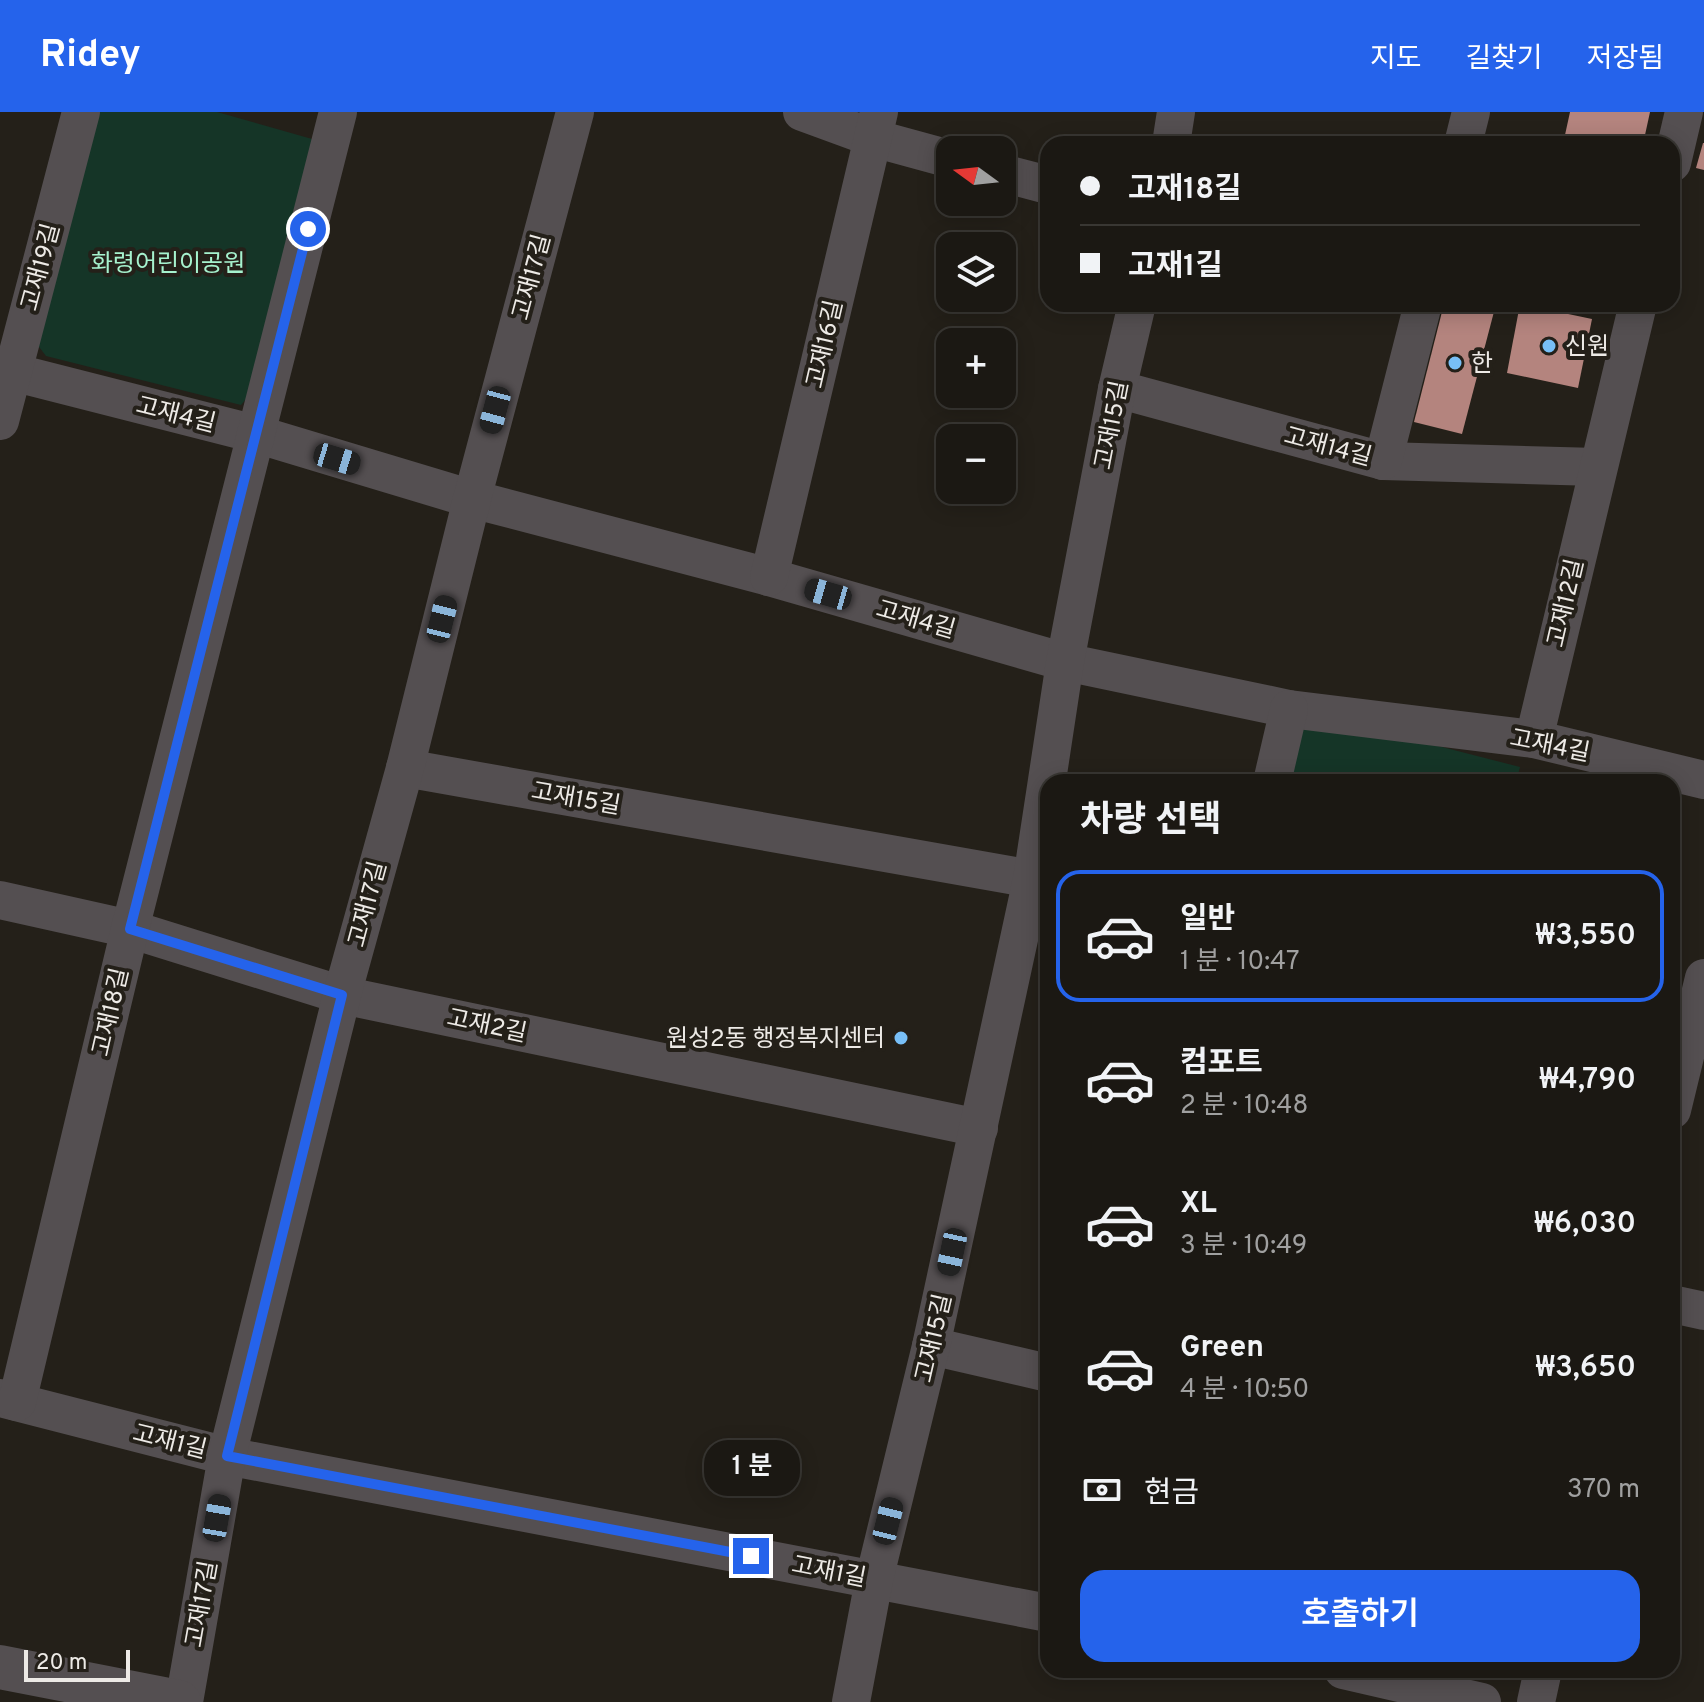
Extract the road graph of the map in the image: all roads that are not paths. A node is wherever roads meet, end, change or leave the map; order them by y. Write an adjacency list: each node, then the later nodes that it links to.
1 (81, 112): 18 (street, 고재19길)
2 (338, 112): 21 (street, 고재18길)
3 (575, 112): 24 (street, 고재17길)
4 (802, 112): 8 (street)
5 (1176, 112): 9 (street)
6 (1471, 112): 10 (street)
7 (1684, 112): 11 (street)
8 (876, 125): 12 (street); 25 (street, 고재16길)
9 (1172, 136)
10 (1465, 136)
11 (1678, 136)
12 (936, 153)
13 (1016, 177): 14 (street)
14 (1040, 183)
15 (1135, 312): 19 (street, 고재15길)
16 (1421, 312): 22 (street, 고재14길)
17 (1636, 312): 23 (street, 고재12길)
18 (6, 371): 20 (street, 고재19길); 21 (street, 고재4길)
19 (1117, 389): 22 (street, 고재14길); 26 (street, 고재15길)
20 (0, 421)
21 (256, 434): 24 (street, 고재4길); 38 (street, 고재18길)
22 (1383, 461): 23 (street)
23 (1597, 467): 28 (street, 고재12길)
24 (472, 499): 25 (street, 고재4길); 29 (street, 고재17길)
25 (769, 577): 26 (street, 고재4길)
26 (1065, 662): 27 (street, 고재4길); 30 (street, 고재15길)
27 (1289, 709): 28 (street, 고재4길); 31 (street)
28 (1534, 739): 32 (street, 고재4길)
29 (405, 768): 36 (street, 고재15길); 40 (street, 고재17길)
30 (1048, 774)
31 (1274, 774)
32 (1679, 774)
33 (1680, 774): 34 (street, 고재4길)
34 (1704, 780)
35 (1040, 826): 36 (street, 고재15길)
36 (1032, 879): 42 (street, 고재15길)
37 (0, 900): 38 (street, 고재2길)
38 (130, 929): 40 (street, 고재2길); 47 (street, 고재18길)
39 (1704, 978): 41 (street)
40 (342, 995): 42 (street, 고재2길); 48 (street, 고재17길)
41 (1680, 1044)
42 (979, 1128): 45 (street, 고재15길)
43 (1680, 1306): 44 (street)
44 (1704, 1311)
45 (931, 1346): 46 (street); 49 (street, 고재15길)
46 (1040, 1371)
47 (8, 1400): 48 (street, 고재1길)
48 (227, 1456): 49 (street, 고재1길); 54 (street, 고재17길)
49 (874, 1580): 50 (street, 고재1길); 55 (street, 고재15길)
50 (1040, 1611)
51 (0, 1667): 54 (street)
52 (1378, 1678): 56 (street)
53 (1541, 1678): 57 (street)
54 (182, 1702)
55 (851, 1702)
56 (1482, 1702)
57 (1536, 1702)

